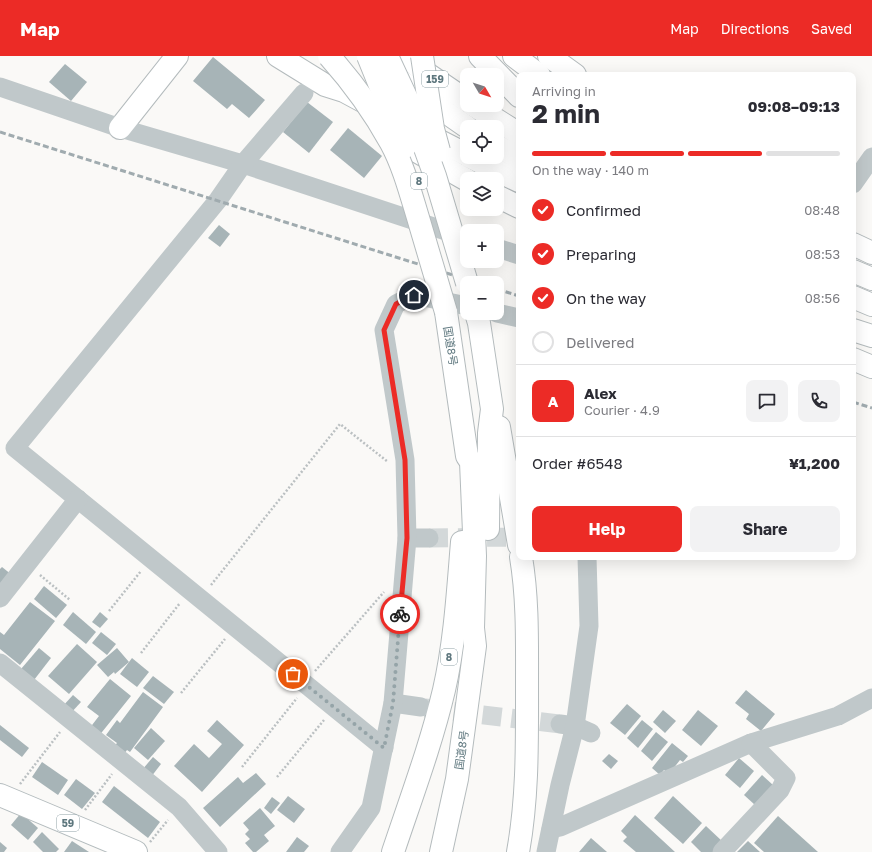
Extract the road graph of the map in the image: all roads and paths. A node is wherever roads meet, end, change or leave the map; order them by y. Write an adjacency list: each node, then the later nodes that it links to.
1 (177, 56): 20 (main road)
2 (278, 56): 13 (main road)
3 (329, 56): 45 (main road, bridge)
4 (367, 56): 19 (main road); 45 (main road, 国道8号 / 8, bridge)
5 (387, 56): 39 (main road, 8, bridge)
6 (405, 56): 17 (main road, 159)
7 (422, 56): 40 (main road, bridge)
8 (480, 56): 16 (main road)
9 (514, 56): 11 (main road)
10 (549, 56): 12 (main road)
11 (535, 72)
12 (571, 72)
13 (325, 85): 23 (main road); 28 (main road)
14 (0, 87): 20 (street)
15 (304, 93): 26 (street)
16 (516, 94)
17 (460, 96)
18 (484, 112): 21 (main road)
19 (460, 122)
20 (120, 128): 26 (street)
21 (516, 132)
22 (504, 150): 24 (main road)
23 (460, 151)
24 (516, 156)
25 (872, 158): 30 (street)
26 (243, 164): 33 (street); 56 (street)
27 (484, 164): 29 (main road)
28 (460, 176)
29 (516, 179)
30 (856, 180)
31 (504, 200): 32 (main road)
32 (516, 206)
33 (460, 236)
34 (856, 245): 36 (main road)
35 (504, 250): 37 (street)
36 (872, 253)
37 (516, 254)
38 (856, 272): 41 (main road)
39 (465, 276)
40 (470, 276)
41 (872, 279)
42 (856, 298): 43 (main road)
43 (872, 305)
44 (460, 308): 55 (street)
45 (446, 312): 54 (main road, 国道8号 / 8)
46 (504, 316): 47 (street)
47 (516, 318)
48 (480, 320): 53 (main road, 国道8号 / 8)
49 (856, 331): 50 (main road)
50 (872, 336)
51 (856, 360): 52 (main road)
52 (872, 367)
53 (492, 409): 57 (main road, 8); 70 (main road, 国道8号 / 8)
54 (467, 456): 70 (main road, 国道8号 / 8); 92 (main road, 8)
55 (406, 476): 58 (street); 65 (path)
56 (78, 499): 60 (street); 63 (street)
57 (516, 527)
58 (407, 538): 59 (street); 64 (street)
59 (429, 538)
60 (151, 558): 65 (street); 68 (path)
61 (521, 560): 94 (main road)
62 (587, 560): 88 (street)
63 (27, 564): 66 (street); 67 (path)
64 (404, 569): 73 (path); 76 (street)
65 (195, 594): 69 (street); 71 (path)
66 (0, 598)
67 (70, 600)
68 (109, 611)
69 (236, 627): 73 (street); 74 (path)
70 (475, 646): 93 (main road, 国道8号 / 8)
71 (141, 653)
72 (0, 663): 79 (street)
73 (306, 684): 77 (street); 83 (path)
74 (181, 693)
75 (872, 698): 80 (street)
76 (393, 703): 78 (street); 81 (street)
77 (334, 707): 81 (street); 84 (path)
78 (421, 707)
79 (70, 719): 82 (street); 85 (path)
80 (752, 743): 88 (street); 96 (street)
81 (384, 748): 91 (street)
82 (122, 761): 86 (street); 87 (path)
83 (242, 767)
84 (277, 777)
85 (4, 797): 87 (main road, 59)
86 (179, 807): 89 (path); 90 (street)
87 (73, 826): 89 (main road, 59)
88 (551, 829): 95 (street)
89 (141, 849)
90 (218, 852)
91 (340, 852)
92 (393, 852)
93 (441, 852)
94 (518, 852)
95 (546, 852)
96 (722, 852)

